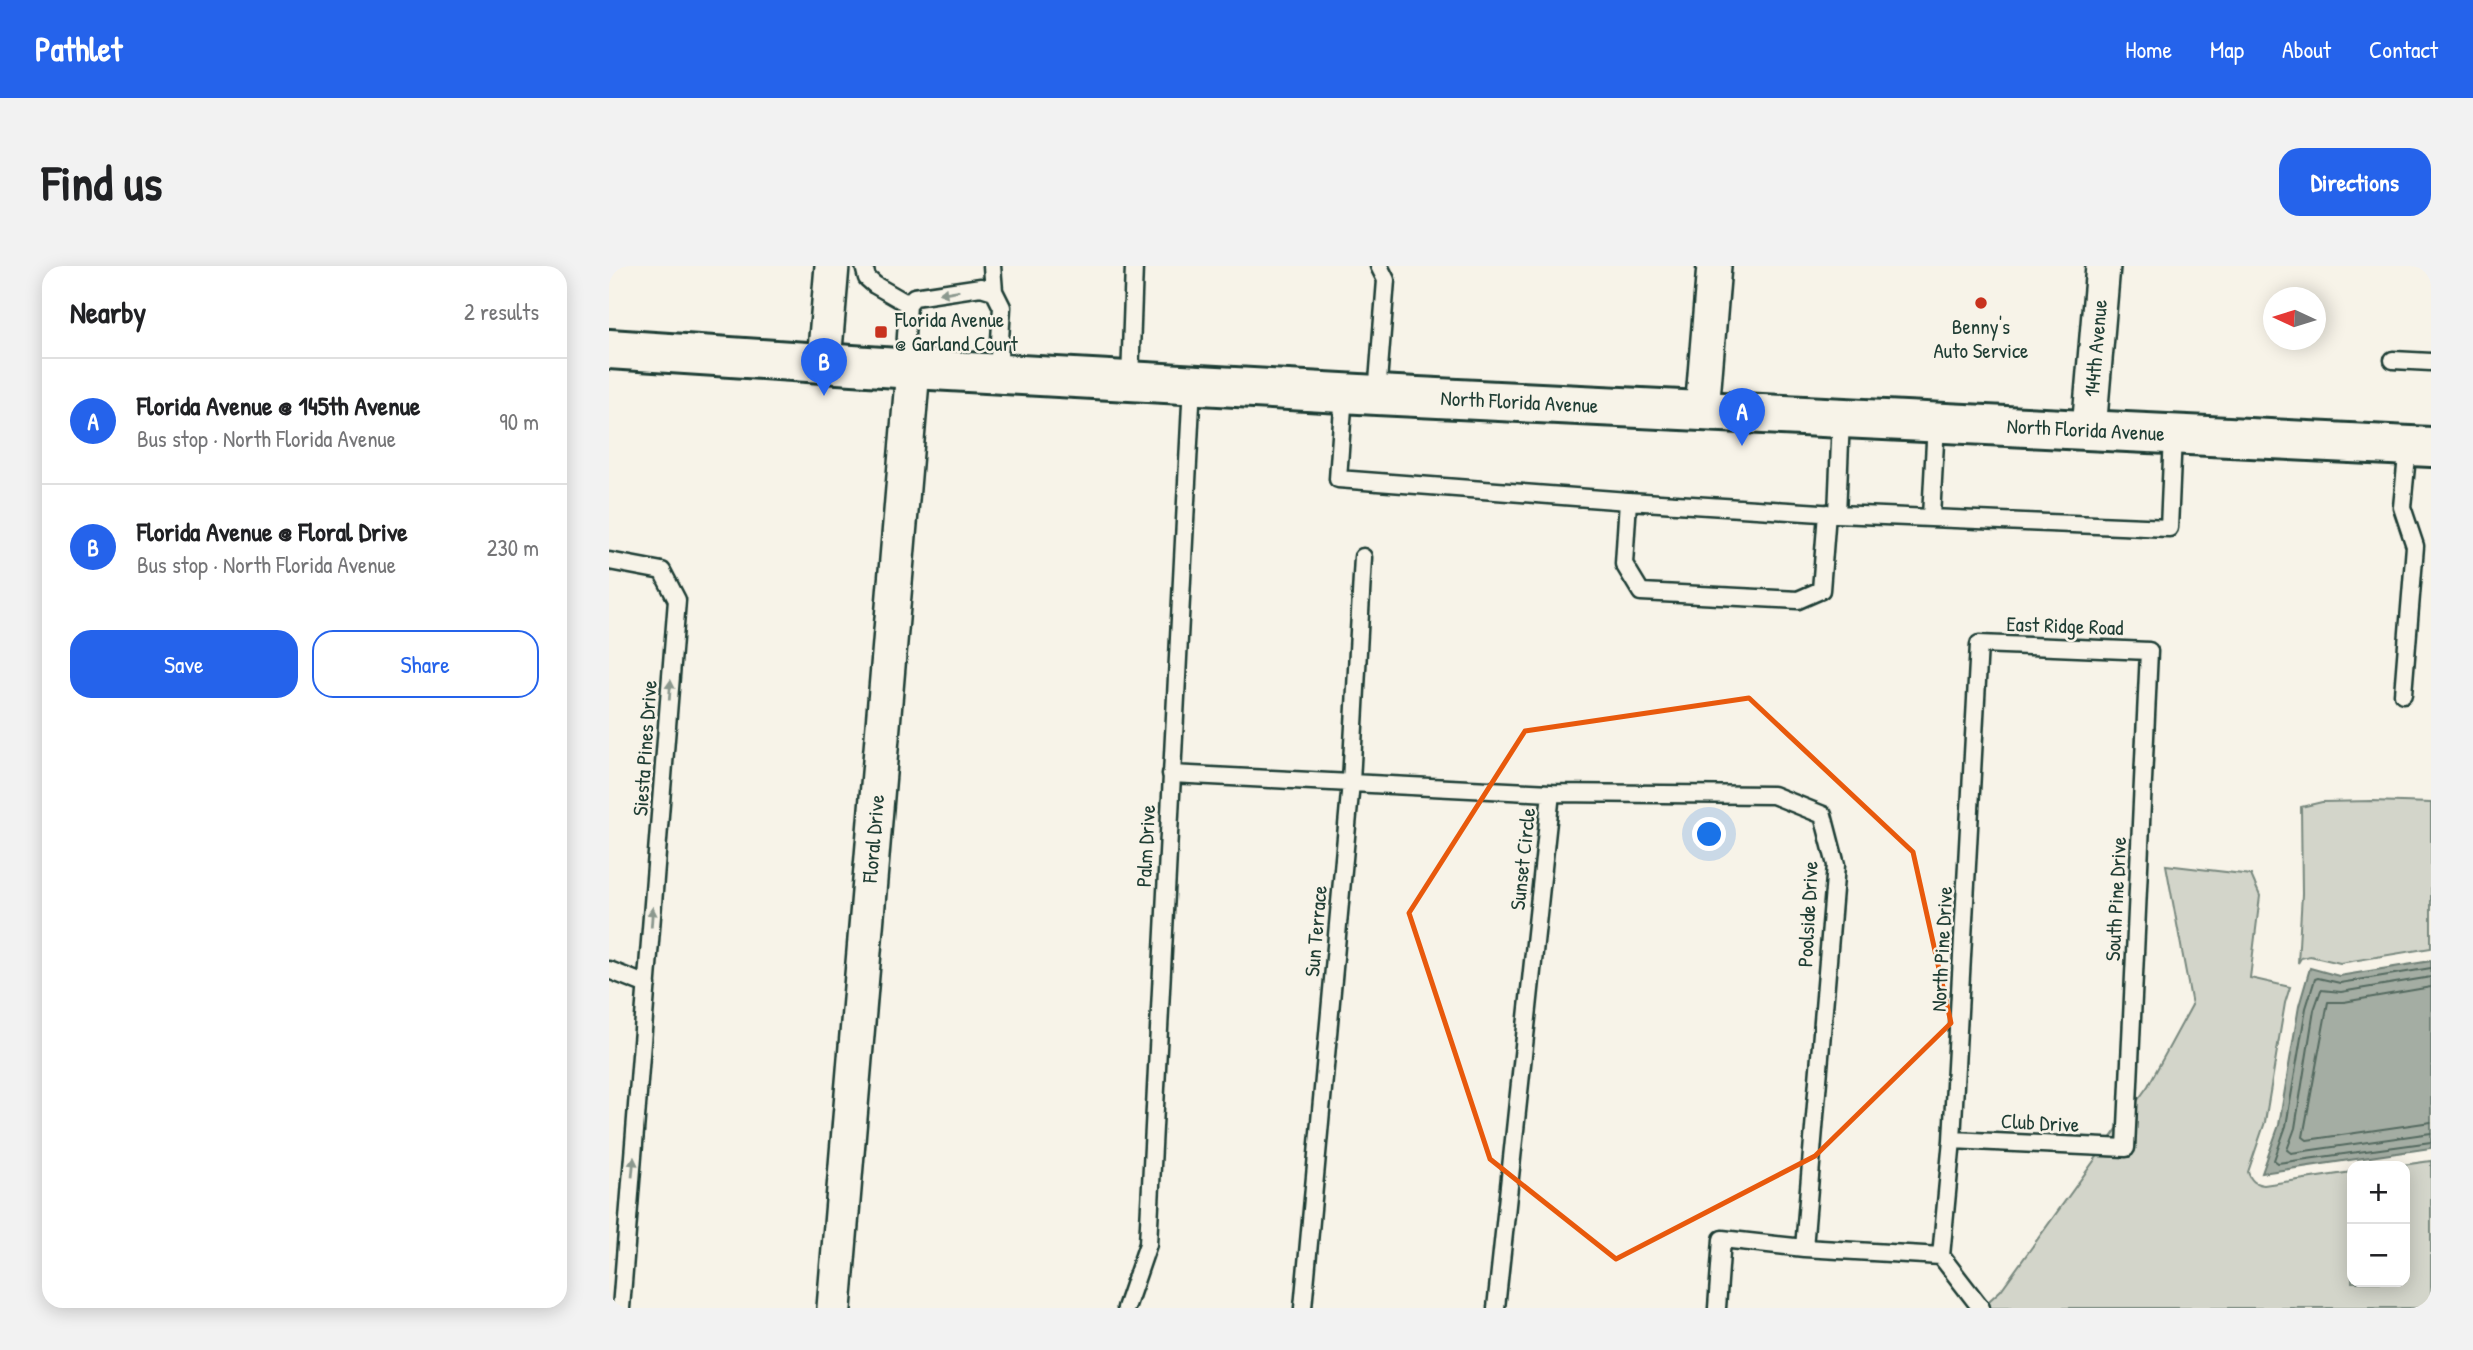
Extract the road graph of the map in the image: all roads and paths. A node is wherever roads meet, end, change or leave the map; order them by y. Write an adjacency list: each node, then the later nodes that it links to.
1 (832, 266): 12 (street)
2 (864, 266): 9 (lane)
3 (992, 266): 8 (lane)
4 (1134, 266): 16 (lane)
5 (1379, 266): 18 (lane)
6 (1713, 266): 19 (street)
7 (2103, 266): 22 (street, 144th Avenue)
8 (994, 291): 9 (lane, one-way to 9); 15 (lane)
9 (908, 304): 14 (lane)
10 (609, 349): 12 (main road, North Florida Avenue)
11 (2393, 360): 13 (lane)
12 (824, 362): 14 (main road, North Florida Avenue)
13 (2431, 362)
14 (908, 369): 15 (main road, North Florida Avenue); 43 (street, Floral Drive)
15 (998, 374): 16 (main road, North Florida Avenue)
16 (1130, 380): 17 (main road, North Florida Avenue)
17 (1192, 384): 18 (main road, North Florida Avenue); 33 (lane, Palm Drive)
18 (1360, 394): 19 (main road, North Florida Avenue); 25 (lane)
19 (1702, 411): 20 (main road, North Florida Avenue)
20 (1840, 418): 21 (main road, North Florida Avenue); 26 (lane)
21 (1936, 423): 22 (main road, North Florida Avenue); 27 (lane)
22 (2089, 430): 23 (main road, North Florida Avenue)
23 (2173, 435): 24 (main road, North Florida Avenue); 27 (lane)
24 (2419, 447): 32 (lane)
25 (1628, 501): 26 (lane); 26 (lane)
26 (1832, 514): 27 (lane)
27 (1931, 517)
28 (1363, 557): 34 (lane, Sun Terrace)
29 (609, 561): 37 (lane, Siesta Pines Drive, one-way to 29)
30 (1979, 644): 31 (lane, East Ridge Road); 38 (lane, North Pine Drive)
31 (2149, 651): 39 (lane, South Pine Drive)
32 (2403, 694)
33 (1171, 774): 34 (lane, Sunset Circle); 44 (lane, Palm Drive)
34 (1351, 782): 35 (lane, Sunset Circle); 45 (lane, Sun Terrace)
35 (1551, 793): 40 (lane, Poolside Drive); 46 (lane, Sunset Circle)
36 (609, 970): 37 (lane)
37 (647, 985): 42 (lane, one-way to 37)
38 (1952, 1140): 39 (lane, Club Drive); 41 (lane, North Pine Drive)
39 (2126, 1148)
40 (1804, 1248): 41 (lane); 47 (lane)
41 (1941, 1256): 48 (lane)
42 (621, 1308)
43 (834, 1308)
44 (1126, 1308)
45 (1303, 1308)
46 (1496, 1308)
47 (1717, 1308)
48 (1980, 1308)

